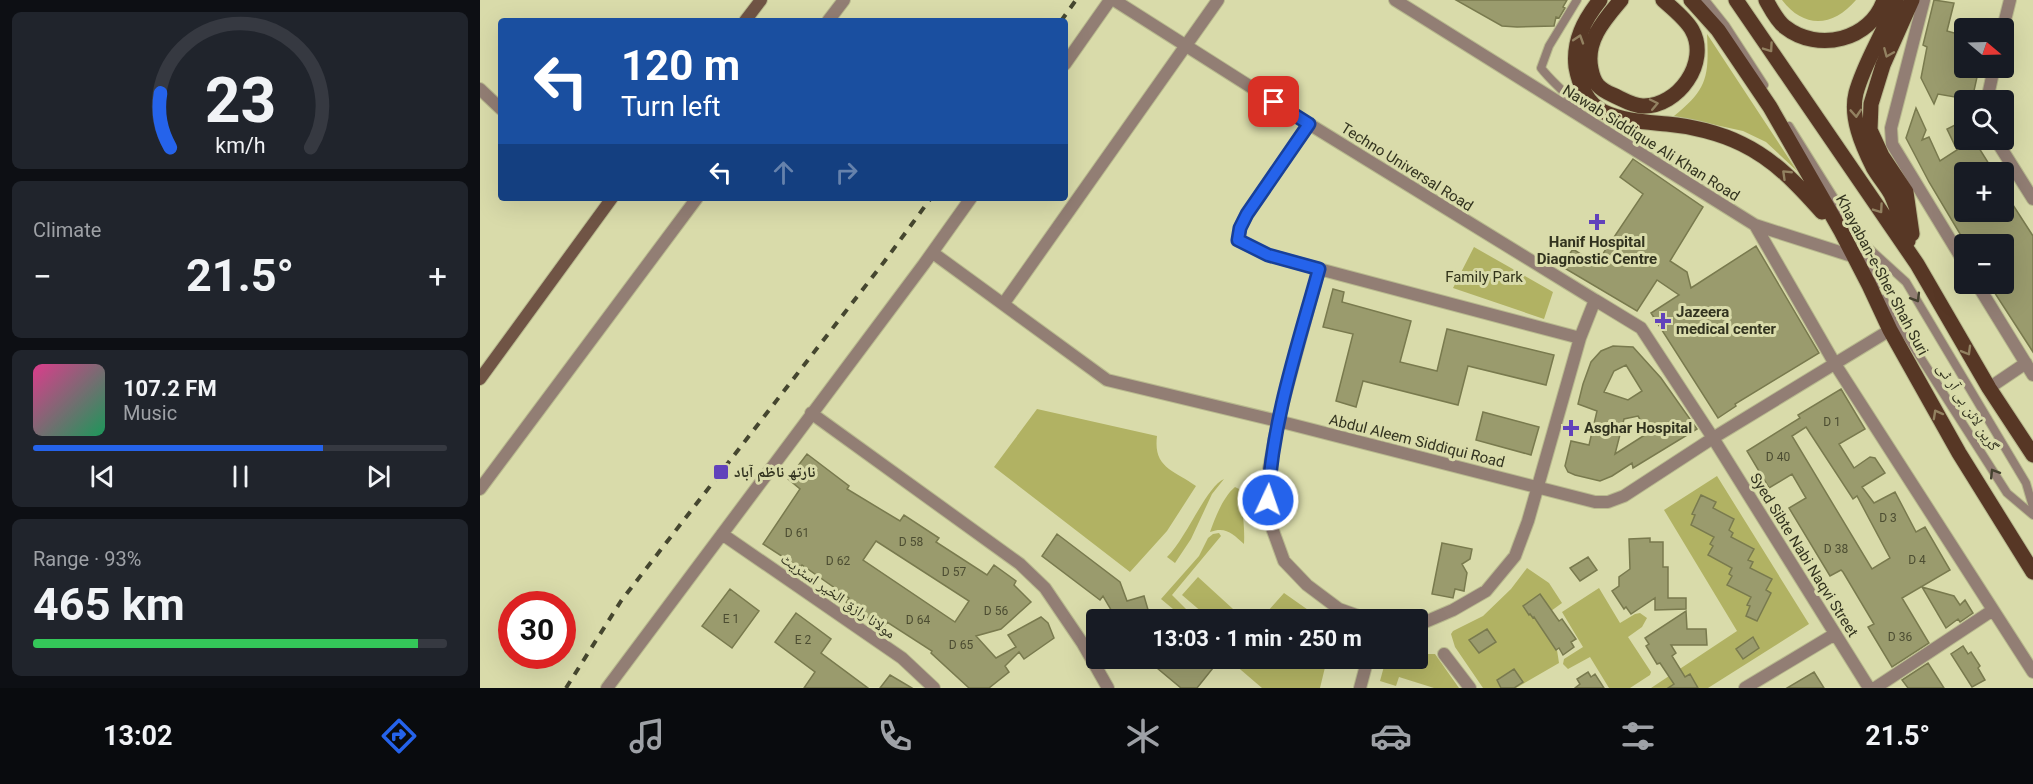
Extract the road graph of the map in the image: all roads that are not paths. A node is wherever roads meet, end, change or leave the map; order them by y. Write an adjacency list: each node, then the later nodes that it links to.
1 (761, 0): 19 (main road)
2 (844, 0): 20 (street)
3 (1112, 0): 22 (street, Techno Universal Road); 23 (street)
4 (1218, 0): 22 (street)
5 (1395, 0): 26 (street, Nawab Siddique Ali Khan Road)
6 (1577, 0): 26 (lane)
7 (1600, 0): 34 (main road, one-way to 7)
8 (1621, 0): 9 (main road, one-way to 9)
9 (1663, 0)
10 (1691, 0): 34 (main road, Khayaban-e-Sher Shah Suri)
11 (1705, 0): 35 (lane, گرین لائن بی آر ٹی)
12 (1736, 0): 39 (main road, Khayaban-e-Sher Shah Suri, one-way to 39)
13 (1766, 0): 18 (main road)
14 (1896, 0): 39 (main road, one-way to 39)
15 (1912, 0): 39 (main road, one-way to 39)
16 (1924, 0): 36 (street)
17 (2010, 0): 21 (street)
18 (1882, 6)
19 (747, 18)
20 (830, 18)
21 (2006, 18)
22 (1185, 46): 27 (street, Techno Universal Road); 43 (street)
23 (1068, 60)
24 (482, 97): 25 (street)
25 (498, 107)
26 (1583, 117): 33 (street, Nawab Siddique Ali Khan Road)
27 (1309, 124): 40 (street); 42 (street, Techno Universal Road)
28 (2002, 150): 29 (street)
29 (2033, 199)
30 (606, 201): 49 (main road)
31 (695, 201): 56 (street)
32 (969, 201): 37 (street)
33 (1755, 225): 38 (street); 47 (street, Nawab Siddique Ali Khan Road)
34 (1841, 231): 38 (main road, Khayaban-e-Sher Shah Suri)
35 (1861, 241): 57 (lane, گرین لائن بی آر ٹی, one-way to 57); 58 (lane, گرین لائن بی آر ٹی, one-way to 35)
36 (1954, 246)
37 (933, 253): 43 (street, Abdul Aleem Siddiqui Road); 51 (street)
38 (1852, 256): 44 (main road, Khayaban-e-Sher Shah Suri)
39 (1917, 264): 50 (main road, Khayaban-e-Sher Shah Suri, one-way to 50)
40 (1319, 269): 45 (street); 52 (street)
41 (1983, 294): 46 (street)
42 (1595, 300): 45 (street); 53 (street, Techno Universal Road)
43 (1004, 303): 52 (street, Abdul Aleem Siddiqui Road)
44 (1890, 330): 47 (street, Abdul Aleem Siddiqui Road); 60 (main road, Khayaban-e-Sher Shah Suri, one-way to 44)
45 (1580, 338): 55 (street)
46 (2025, 363): 48 (street); 50 (street)
47 (1835, 364): 53 (street, Abdul Aleem Siddiqui Road); 62 (street, Nawab Siddique Ali Khan Road)
48 (2033, 375)
49 (480, 379)
50 (1989, 388): 54 (main road, Khayaban-e-Sher Shah Suri)
51 (811, 413): 59 (street); 70 (street)
52 (1278, 421): 55 (street, Abdul Aleem Siddiqui Road); 61 (street)
53 (1713, 438): 55 (street, Abdul Aleem Siddiqui Road); 64 (street, Syed Sibte Nabi Naqvi Street)
54 (2033, 455)
55 (1538, 488): 63 (street)
56 (480, 489)
57 (2033, 507)
58 (2033, 515)
59 (722, 534): 68 (street); 69 (street, مولانا رازق الخیر اسٹریٹ)
60 (2033, 572)
61 (1339, 609)
62 (1993, 610): 67 (street, Nawab Siddique Ali Khan Road); 75 (street)
63 (1428, 621)
64 (1835, 634): 73 (street); 74 (street, Syed Sibte Nabi Naqvi Street)
65 (1444, 654): 72 (street)
66 (1365, 669): 71 (street)
67 (2033, 672)
68 (607, 688)
69 (934, 688)
70 (1108, 688)
71 (1360, 688)
72 (1470, 688)
73 (1745, 688)
74 (1869, 688)
75 (1875, 688)

